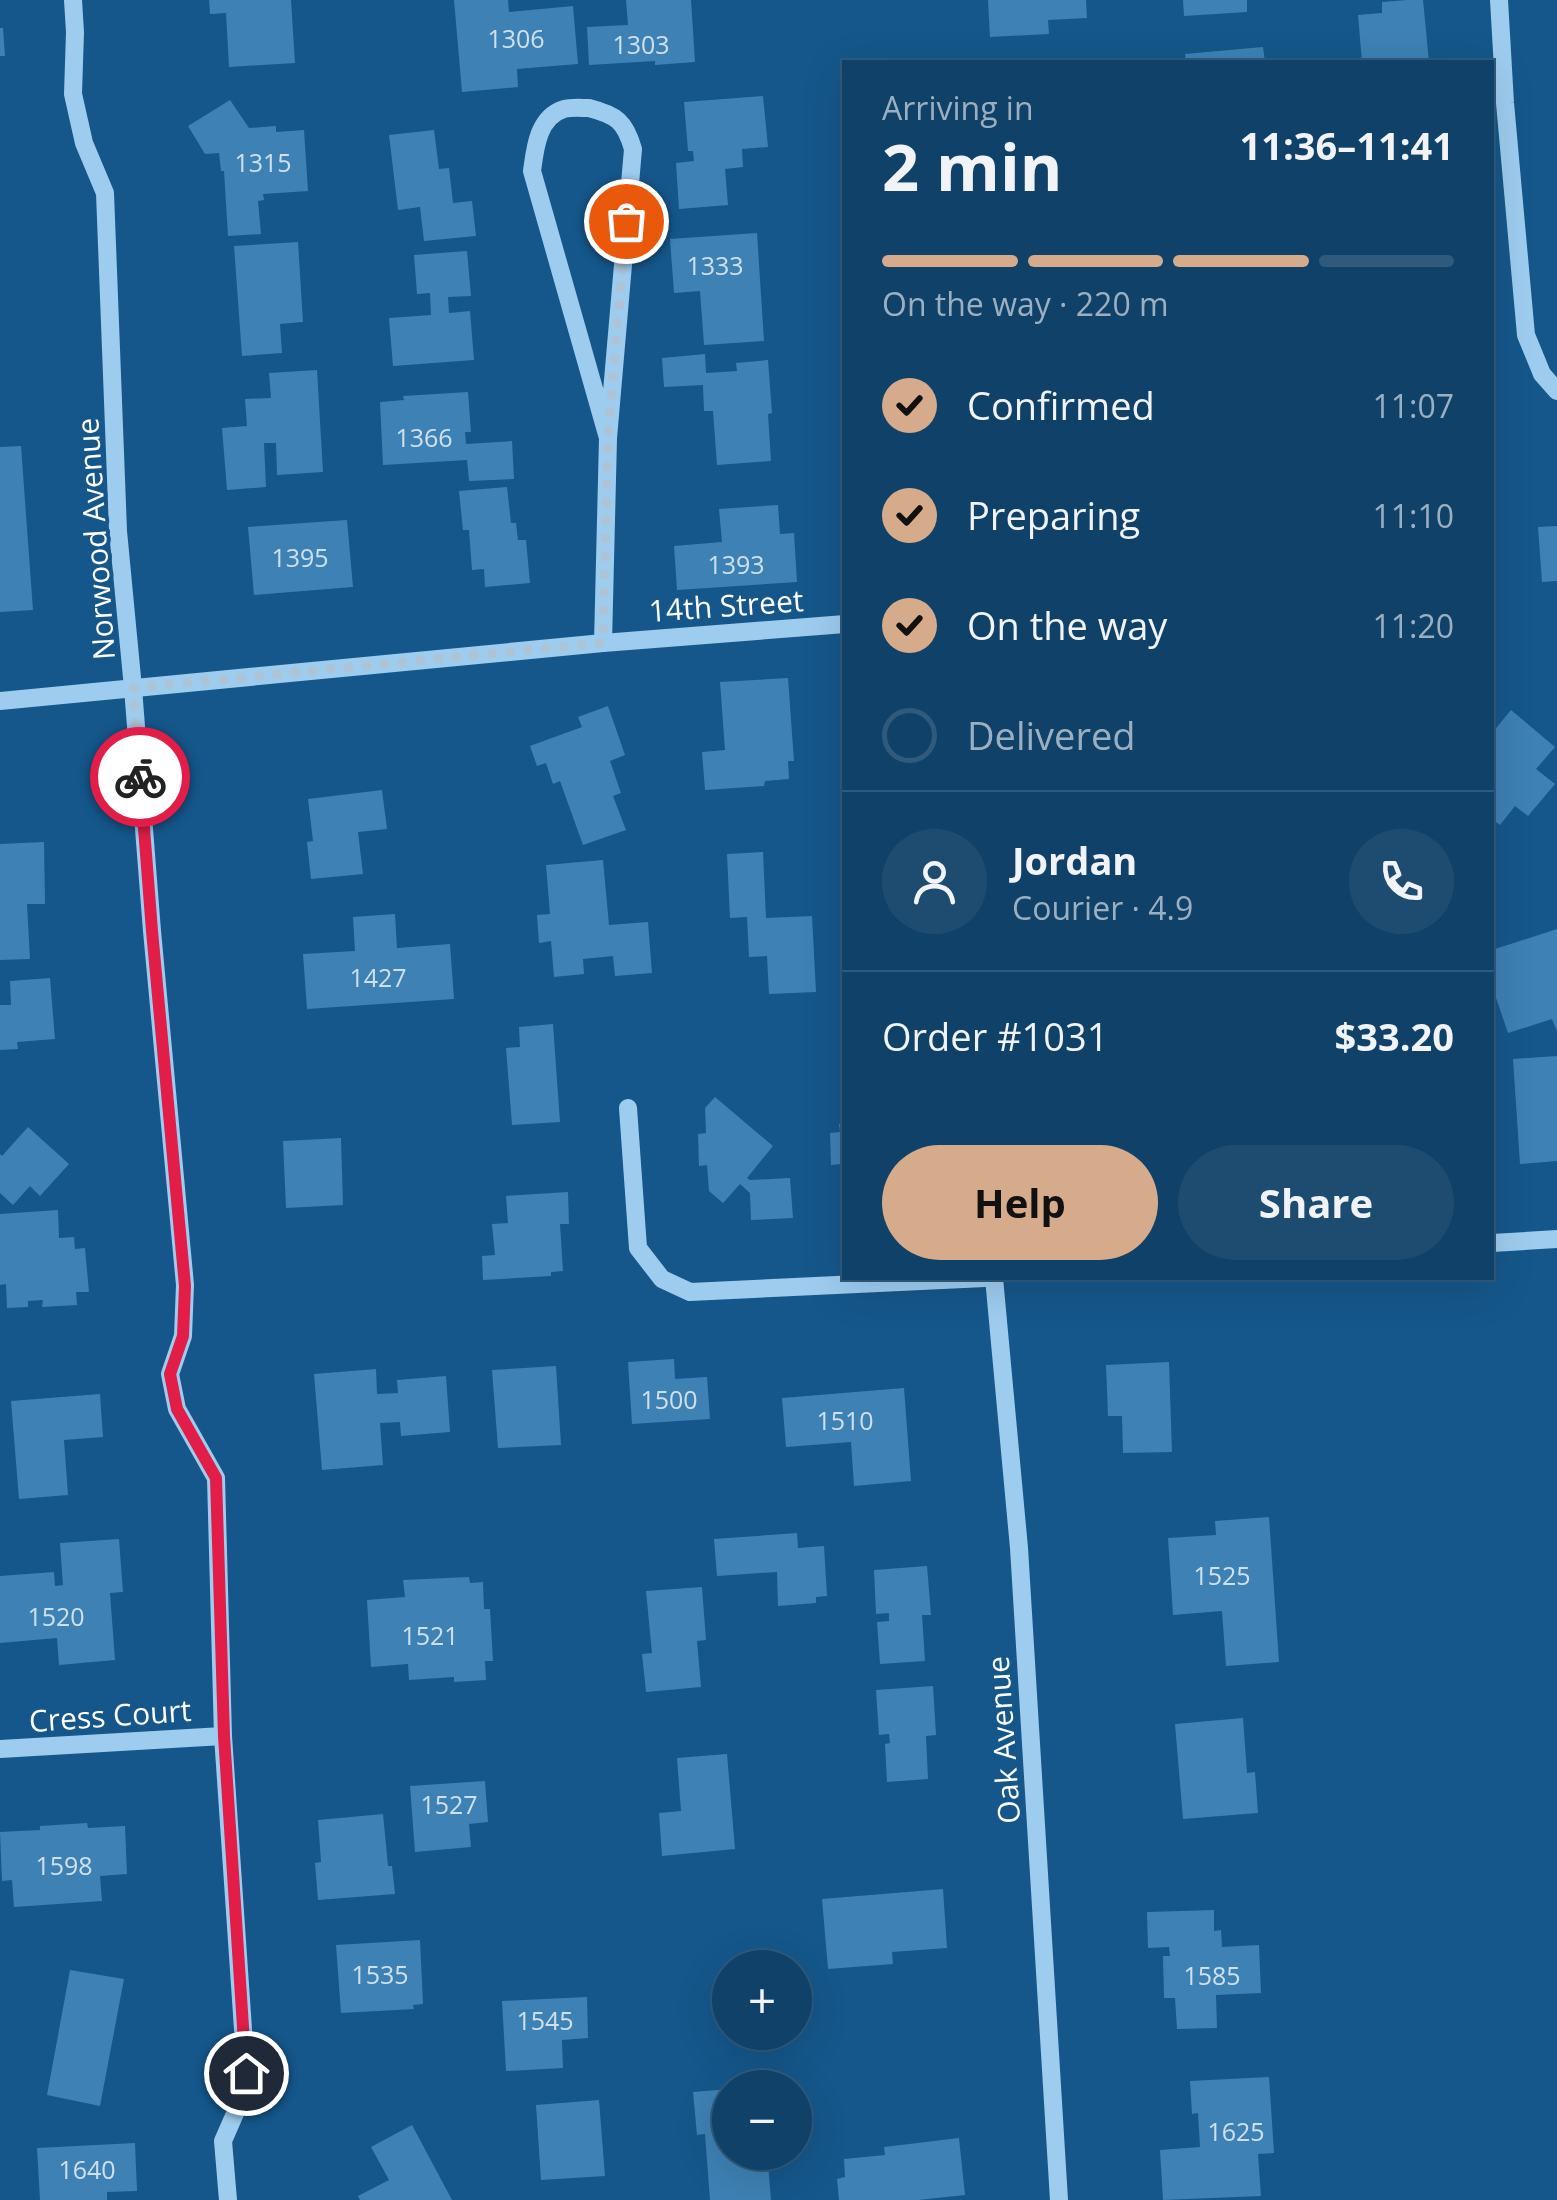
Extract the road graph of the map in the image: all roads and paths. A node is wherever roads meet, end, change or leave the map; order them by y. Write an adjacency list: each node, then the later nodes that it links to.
1 (73, 0): 7 (street, Norwood Avenue)
2 (1498, 0): 3 (street)
3 (1557, 391)
4 (608, 438): 4 (street); 6 (street)
5 (842, 624): 6 (street, 14th Street)
6 (603, 643): 7 (street, 14th Street)
7 (133, 688): 8 (street, 14th Street); 14 (street, Norwood Avenue)
8 (0, 701)
9 (628, 1108): 12 (street)
10 (1557, 1239): 11 (street)
11 (1494, 1243)
12 (943, 1280)
13 (994, 1280): 17 (street, Oak Avenue)
14 (224, 1736): 15 (street, Cress Court); 16 (street, Norwood Avenue)
15 (0, 1749)
16 (228, 2200)
17 (1058, 2200)

